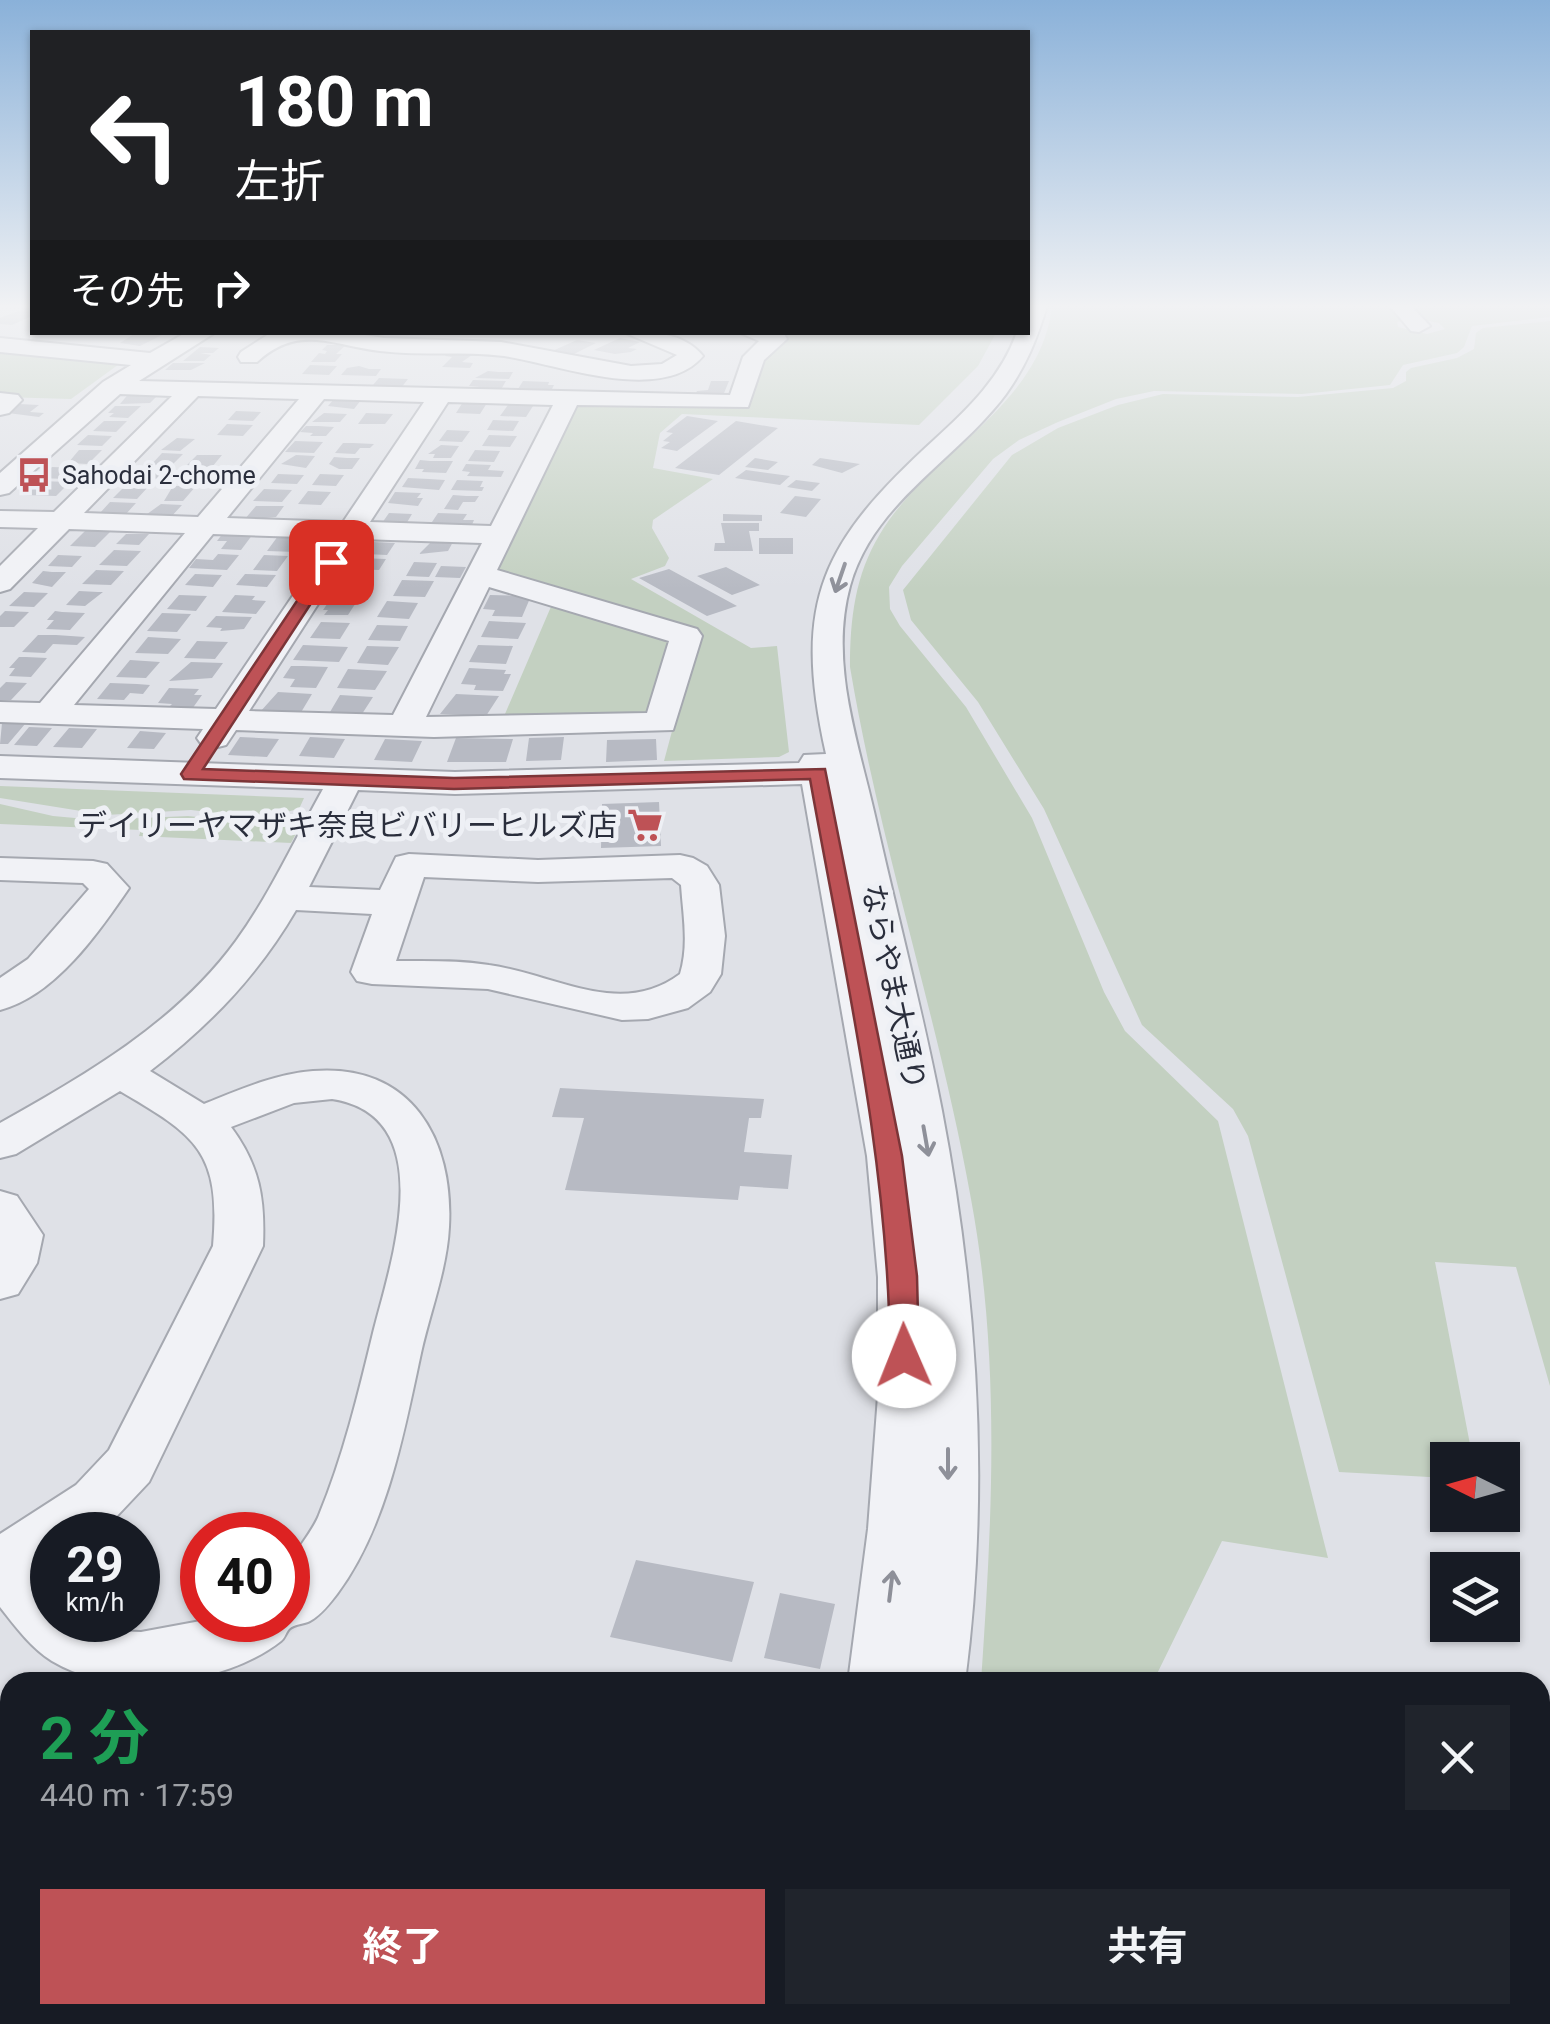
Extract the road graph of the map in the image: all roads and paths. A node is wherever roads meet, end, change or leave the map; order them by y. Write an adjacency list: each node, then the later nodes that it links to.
1 (96, 400): 10 (street)
2 (181, 400): 12 (street)
3 (310, 400): 13 (street)
4 (437, 400): 14 (street)
5 (567, 400): 15 (street)
6 (651, 400): 7 (street)
7 (740, 400)
8 (965, 400): 23 (street, ならやま大通り)
9 (986, 400): 23 (street, ならやま大通り, one-way to 23)
10 (0, 487)
11 (0, 519): 12 (street)
12 (62, 521): 13 (street); 17 (street)
13 (205, 526): 14 (street); 19 (street)
14 (352, 530): 15 (street); 20 (street)
15 (502, 534): 16 (street)
16 (482, 575): 21 (street); 21 (street)
17 (0, 583)
18 (0, 712): 19 (street)
19 (49, 714): 20 (street)
20 (225, 720): 21 (street); 24 (street)
21 (404, 726)
22 (0, 767): 24 (street)
23 (832, 772): 25 (street); 38 (street, ならやま大通り, one-way to 23); 39 (street, ならやま大通り, one-way to 39)
24 (190, 774): 25 (street)
25 (345, 782): 27 (street)
26 (0, 868): 29 (street)
27 (281, 897): 28 (street); 30 (street)
28 (394, 902): 28 (street)
29 (0, 997)
30 (116, 1072): 31 (street); 32 (street)
31 (203, 1120): 35 (street); 36 (street)
32 (0, 1143)
33 (0, 1208): 34 (street)
34 (0, 1281)
35 (1, 1565): 37 (street)
36 (310, 1582)
37 (222, 1642)
38 (879, 1672)
39 (935, 1672)

